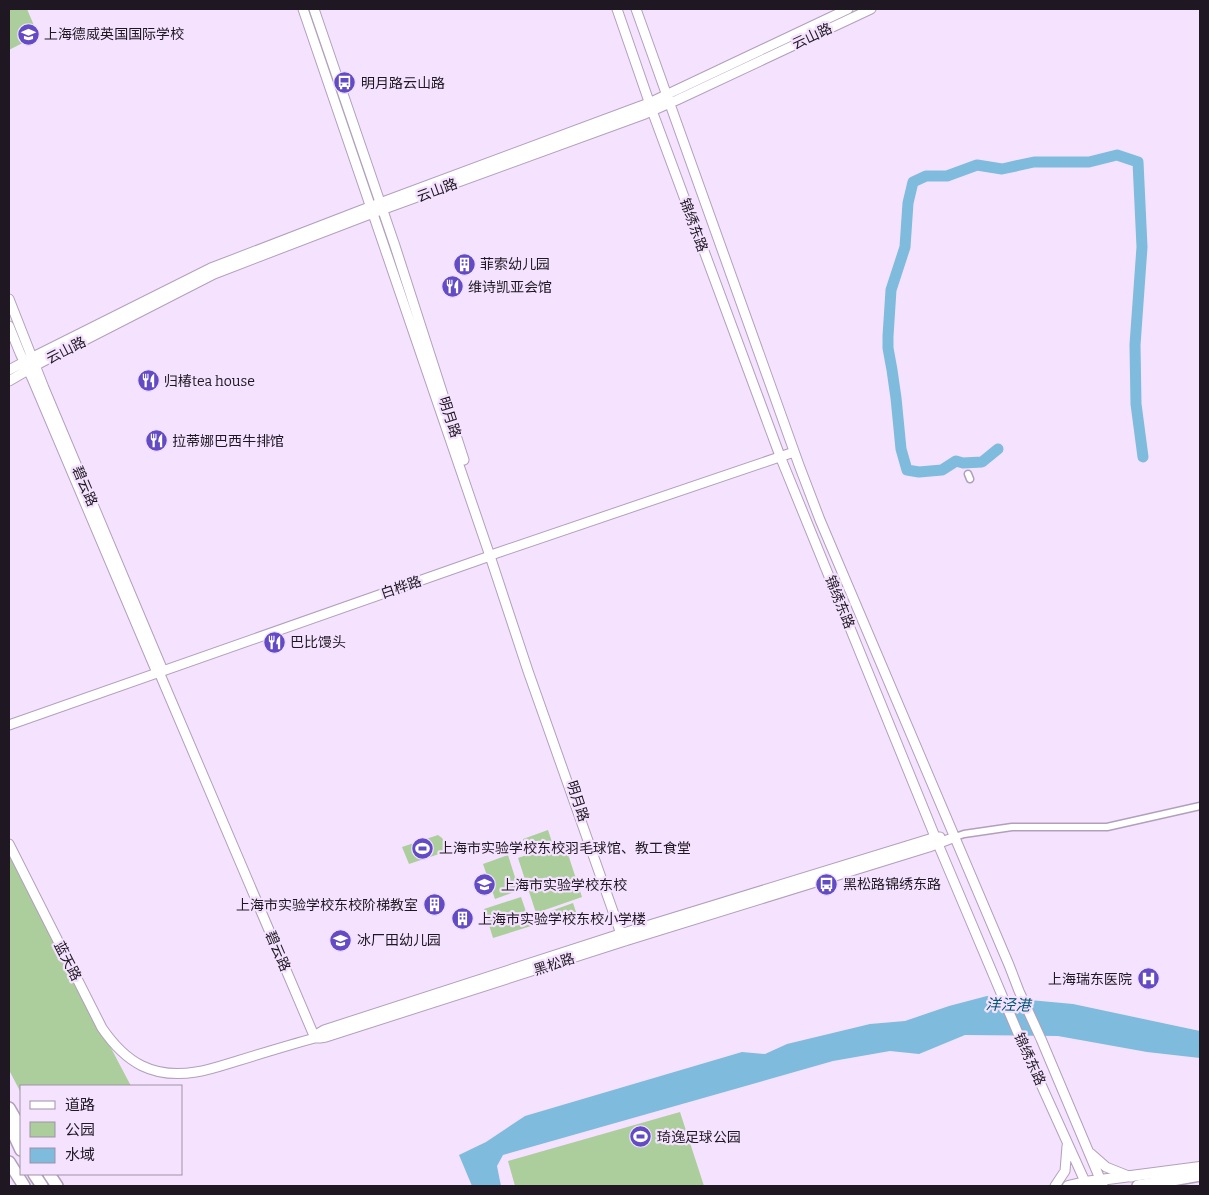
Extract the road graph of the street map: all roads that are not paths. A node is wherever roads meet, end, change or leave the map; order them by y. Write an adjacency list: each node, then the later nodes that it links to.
1 (303, 9): 10 (street, 明月路)
2 (314, 9): 9 (street, 明月路)
3 (617, 9): 8 (street, 锦绣东路)
4 (636, 9): 7 (street, 锦绣东路)
5 (848, 9): 7 (street, 云山路)
6 (870, 9): 7 (street, 云山路)
7 (668, 99): 8 (street, 云山路); 16 (street, 锦绣东路)
8 (651, 107): 9 (street, 云山路); 17 (street, 锦绣东路)
9 (381, 206): 10 (street, 云山路); 18 (street, 明月路)
10 (372, 210): 13 (street, 云山路); 18 (street, 明月路)
11 (9, 299): 13 (street, 碧云路)
12 (9, 326): 13 (street, 碧云路)
13 (30, 363): 14 (street, 云山路); 15 (street, 云山路); 19 (street, 碧云路)
14 (9, 370)
15 (9, 381)
16 (794, 452): 17 (street, 白桦路); 22 (street, 锦绣东路)
17 (780, 456): 18 (street, 白桦路); 23 (street, 锦绣东路)
18 (492, 555): 19 (street, 白桦路); 25 (street, 明月路)
19 (159, 672): 20 (street, 白桦路); 26 (street, 碧云路)
20 (9, 725)
21 (1200, 806): 22 (street)
22 (955, 837): 23 (street, 黑松路); 35 (street, 锦绣东路)
23 (937, 840): 25 (street, 黑松路); 33 (street, 锦绣东路)
24 (9, 844): 27 (street, 蓝天路)
25 (624, 936): 26 (street, 黑松路)
26 (315, 1038): 27 (street, 黑松路)
27 (142, 1066)
28 (9, 1108): 31 (highway)
29 (9, 1112): 32 (main road)
30 (9, 1124): 34 (highway)
31 (20, 1127)
32 (20, 1128)
33 (1068, 1143): 42 (street, 锦绣东路); 45 (street)
34 (20, 1148)
35 (1088, 1151): 40 (street); 41 (street, 锦绣东路)
36 (10, 1163): 43 (highway)
37 (1200, 1167): 40 (main road)
38 (51, 1175): 44 (highway)
39 (1200, 1175): 40 (highway)
40 (1134, 1182): 41 (main road)
41 (1102, 1183): 42 (main road)
42 (1086, 1184): 46 (main road)
43 (24, 1186)
44 (58, 1186)
45 (1056, 1186)
46 (1068, 1186)

